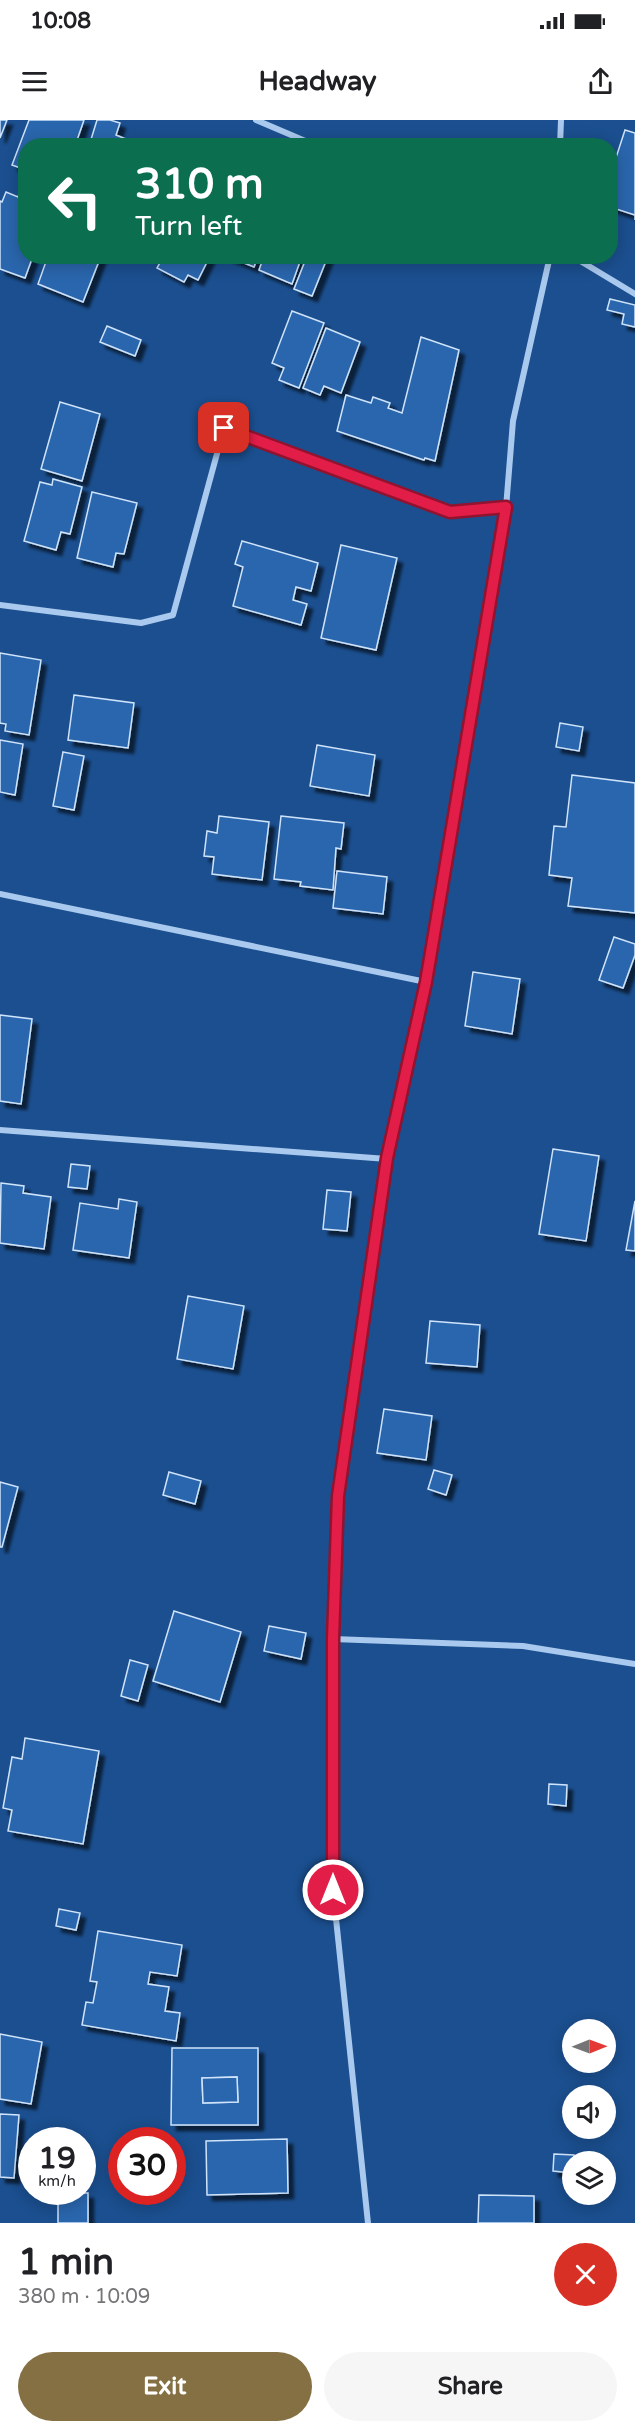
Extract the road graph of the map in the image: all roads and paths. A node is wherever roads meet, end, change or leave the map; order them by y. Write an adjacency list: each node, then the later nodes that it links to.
1 (256, 120): 3 (street)
2 (561, 120): 4 (street)
3 (298, 138)
4 (560, 138)
5 (548, 264): 8 (street)
6 (585, 264): 7 (street)
7 (635, 294)
8 (506, 507): 9 (street); 11 (street)
9 (0, 605)
10 (0, 894): 11 (street)
11 (426, 982): 13 (street)
12 (0, 1130): 13 (street)
13 (387, 1158): 14 (street)
14 (333, 1639): 15 (street); 16 (street)
15 (635, 1664)
16 (368, 2223)

